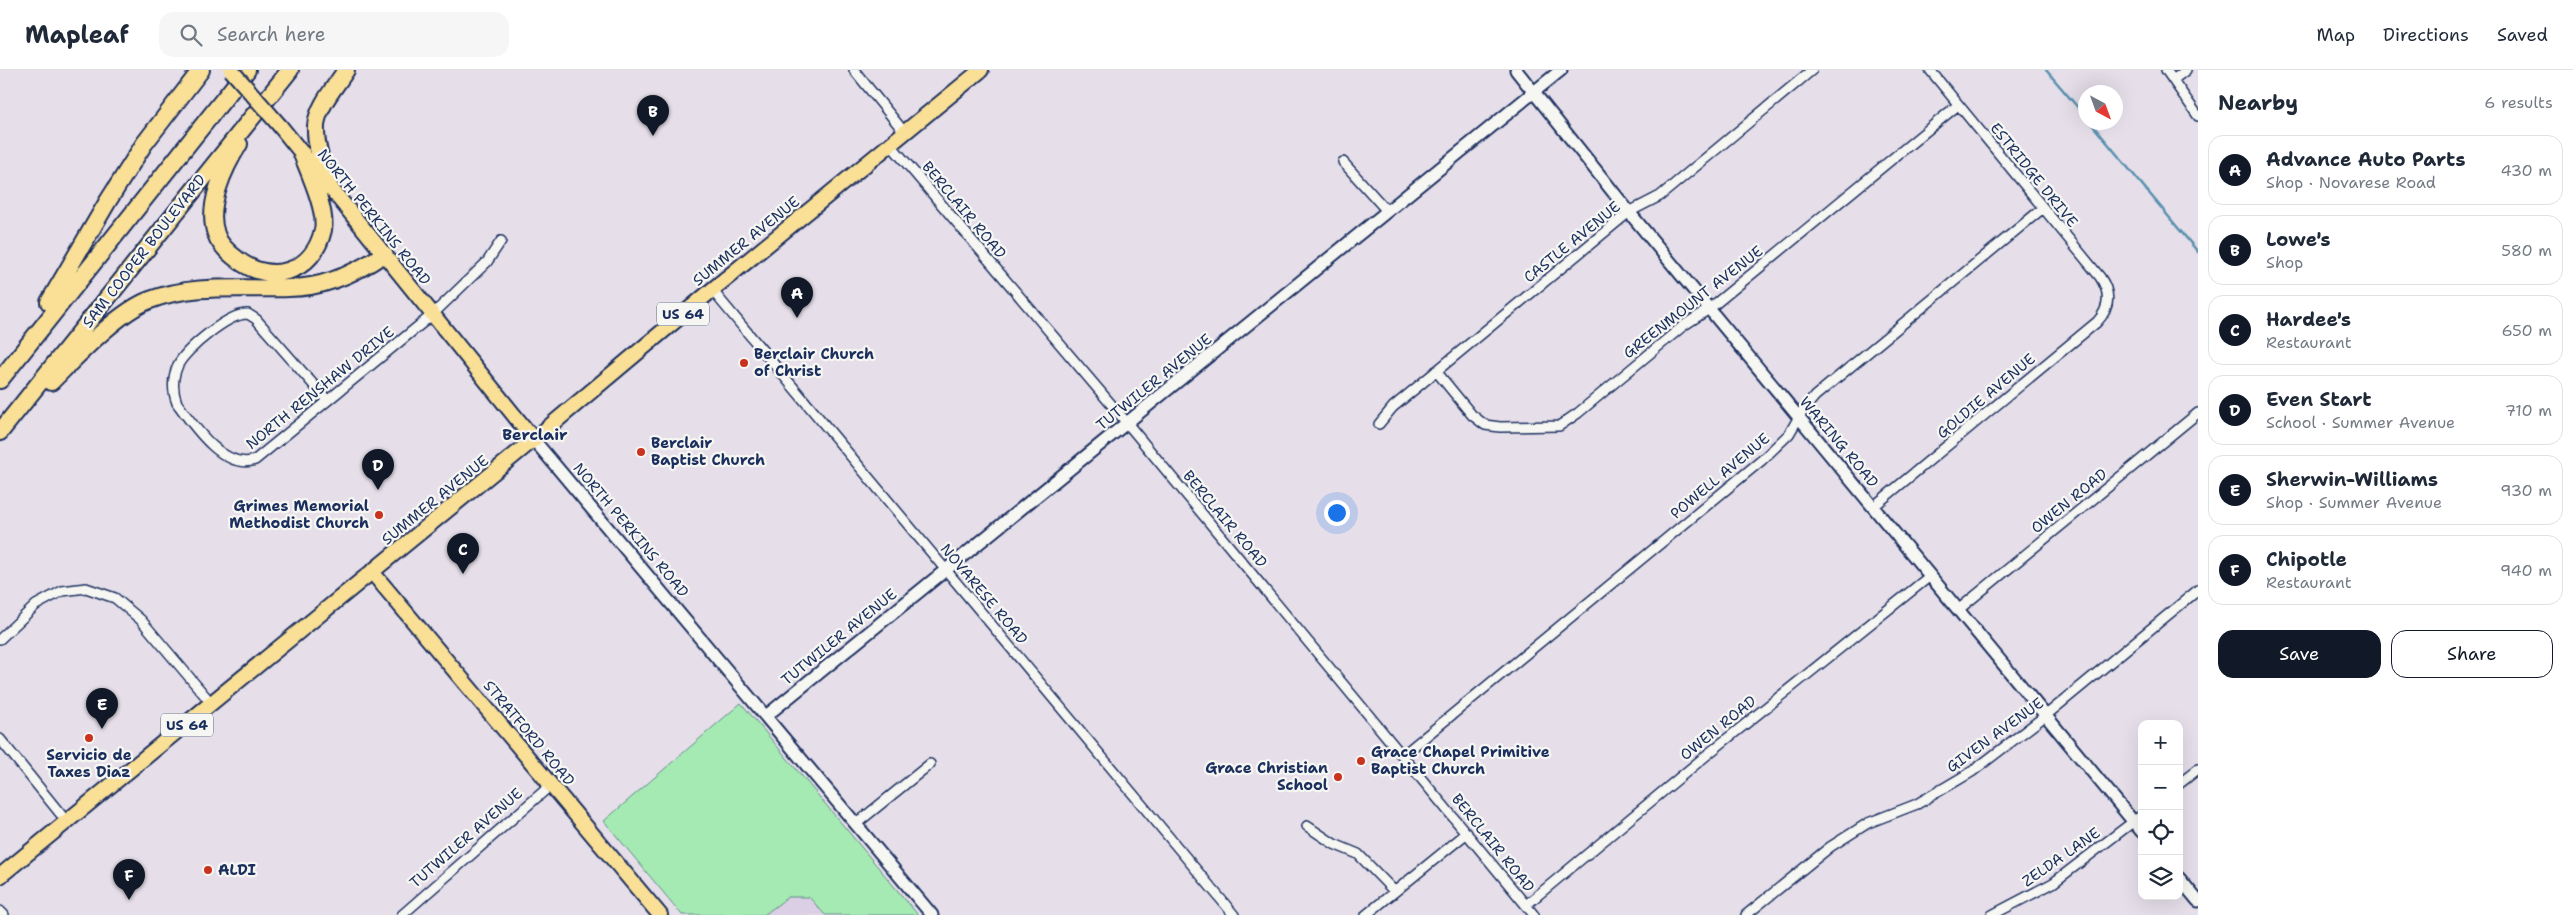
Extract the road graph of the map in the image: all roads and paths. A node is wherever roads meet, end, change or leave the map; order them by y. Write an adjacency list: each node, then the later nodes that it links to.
1 (201, 70): 34 (highway)
2 (231, 70): 21 (main road, NORTH PERKINS ROAD, bridge)
3 (247, 70): 34 (highway)
4 (290, 70): 16 (highway, SAM COOPER BOULEVARD)
5 (346, 70): 23 (highway)
6 (854, 70): 19 (street)
7 (981, 70): 19 (main road, SUMMER AVENUE / US 64)
8 (1516, 70): 15 (street, WARING ROAD)
9 (1561, 70): 15 (street, TUTWILER AVENUE)
10 (1812, 70): 26 (street, CASTLE AVENUE)
11 (1930, 70): 17 (street, ESTRIDGE DRIVE)
12 (2166, 70): 14 (street)
13 (2186, 70): 14 (street)
14 (2172, 80): 18 (street)
15 (1533, 93): 25 (street, TUTWILER AVENUE); 26 (street, WARING ROAD)
16 (270, 94): 21 (highway); 40 (highway, SAM COOPER BOULEVARD)
17 (1958, 105): 24 (street, ESTRIDGE DRIVE); 31 (street, GREENMOUNT AVENUE)
18 (2198, 116)
19 (905, 133): 20 (main road, SUMMER AVENUE / US 64)
20 (891, 145): 29 (main road, SUMMER AVENUE / US 64); 38 (street, BERCLAIR ROAD)
21 (302, 154): 23 (main road, NORTH PERKINS ROAD)
22 (1343, 162): 25 (street)
23 (330, 188): 28 (main road, NORTH PERKINS ROAD)
24 (2043, 208): 30 (street, ESTRIDGE DRIVE); 37 (street, POWELL AVENUE)
25 (1387, 211): 38 (street, TUTWILER AVENUE)
26 (1629, 212): 31 (street, WARING ROAD); 33 (street, CASTLE AVENUE)
27 (501, 242): 32 (street, NORTH RENSHAW DRIVE)
28 (384, 254): 32 (main road, NORTH PERKINS ROAD); 40 (highway)
29 (712, 290): 41 (main road, SUMMER AVENUE / US 64); 43 (street, NOVARESE ROAD)
30 (2108, 301): 42 (street, GOLDIE AVENUE)
31 (1709, 309): 33 (street, GREENMOUNT AVENUE); 37 (street, WARING ROAD)
32 (432, 315): 35 (street, NORTH RENSHAW DRIVE); 41 (main road, NORTH PERKINS ROAD)
33 (1436, 371): 39 (street, CASTLE AVENUE)
34 (0, 379)
35 (327, 400): 35 (street, NORTH RENSHAW DRIVE)
36 (2198, 413): 47 (street, OWEN ROAD)
37 (1798, 418): 42 (street, WARING ROAD); 53 (street, POWELL AVENUE)
38 (1127, 423): 43 (street, TUTWILER AVENUE); 53 (street, BERCLAIR ROAD)
39 (1379, 424)
40 (0, 433)
41 (534, 440): 44 (main road, SUMMER AVENUE / US 64); 50 (street, NORTH PERKINS ROAD)
42 (1873, 507): 45 (street, WARING ROAD)
43 (945, 569): 50 (street, TUTWILER AVENUE); 73 (street, NOVARESE ROAD)
44 (372, 572): 49 (main road, SUMMER AVENUE / US 64); 57 (main road, STRATFORD ROAD)
45 (1930, 576): 47 (street, WARING ROAD); 67 (street, OWEN ROAD)
46 (2198, 590): 51 (street, GIVEN AVENUE)
47 (1958, 610): 51 (street, WARING ROAD)
48 (0, 639): 49 (street)
49 (212, 704): 59 (main road, SUMMER AVENUE / US 64)
50 (766, 716): 60 (street, NORTH PERKINS ROAD)
51 (2045, 716): 58 (street, WARING ROAD); 76 (street, GIVEN AVENUE)
52 (0, 739): 59 (street)
53 (1403, 755): 62 (street, BERCLAIR ROAD)
54 (930, 764): 60 (street)
55 (2198, 769): 56 (street)
56 (2183, 781)
57 (551, 785): 70 (street, TUTWILER AVENUE); 71 (main road, STRATFORD ROAD)
58 (2138, 818): 77 (street, ZELDA LANE)
59 (67, 822): 63 (main road, SUMMER AVENUE / US 64)
60 (856, 824): 72 (street, NORTH PERKINS ROAD)
61 (1307, 826): 65 (street)
62 (1467, 833): 65 (street); 67 (street, BERCLAIR ROAD)
63 (0, 876)
64 (2183, 883): 66 (street)
65 (1394, 891): 74 (street)
66 (2198, 901)
67 (1526, 905): 75 (street, BERCLAIR ROAD)
68 (0, 911): 69 (street)
69 (4, 915)
70 (402, 915)
71 (660, 915)
72 (932, 915)
73 (1234, 915)
74 (1366, 915)
75 (1534, 915)
76 (1746, 915)
77 (1992, 915)

